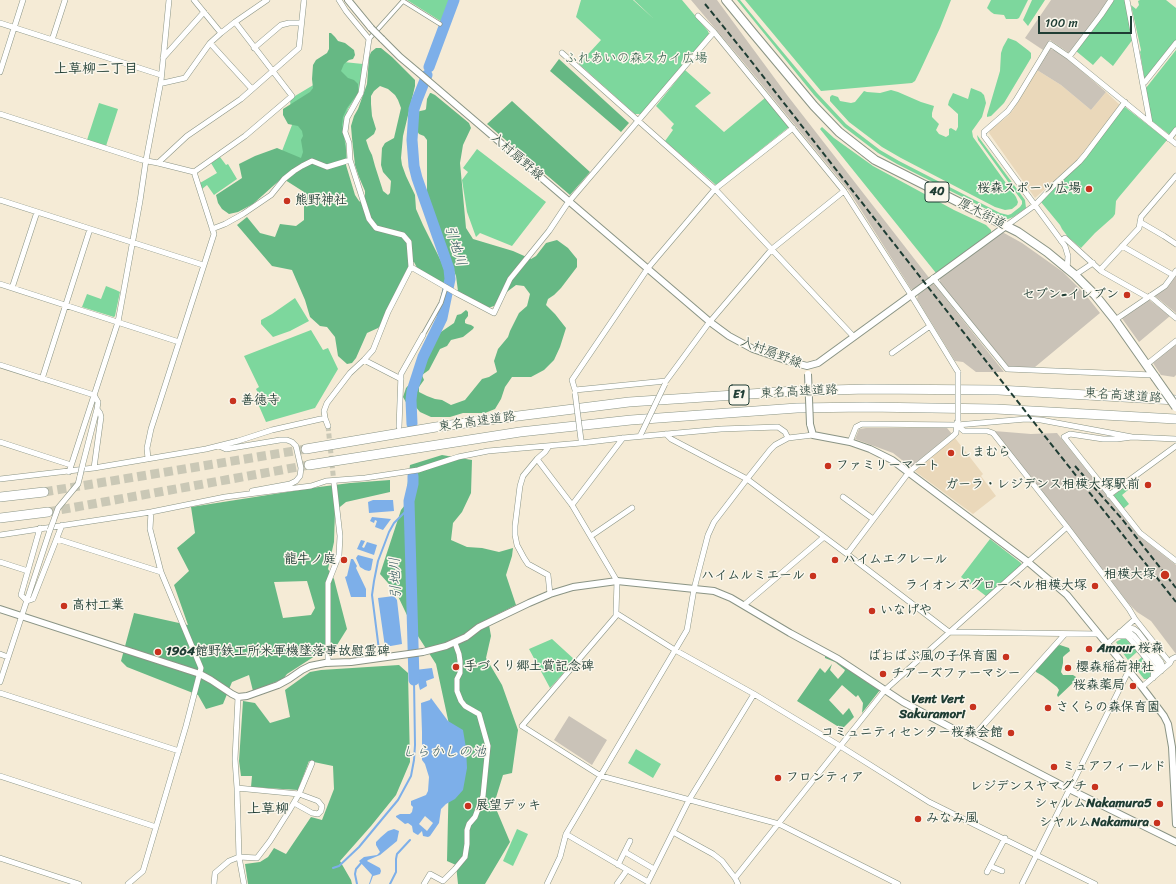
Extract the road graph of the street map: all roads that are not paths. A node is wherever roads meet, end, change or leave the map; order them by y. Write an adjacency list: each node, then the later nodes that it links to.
1 (23, 0): 18 (street)
2 (65, 0): 22 (street)
3 (169, 0): 28 (street)
4 (194, 0): 12 (street)
5 (267, 0): 14 (street)
6 (304, 0): 16 (street)
7 (339, 0): 21 (street)
8 (348, 0): 52 (street, 入村扇野線, bridge)
9 (726, 0): 56 (main road, 厚木街道 / 40)
10 (1111, 0): 27 (street)
11 (1127, 0): 39 (street)
12 (204, 12): 19 (street); 28 (street)
13 (698, 16): 20 (street)
14 (235, 22): 19 (street); 25 (street)
15 (0, 23): 18 (street)
16 (301, 23): 25 (street); 30 (street)
17 (440, 24): 21 (street)
18 (14, 28): 22 (street); 29 (street)
19 (221, 32): 23 (street)
20 (714, 32): 38 (street); 40 (street)
21 (369, 39): 45 (street)
22 (52, 40): 32 (street)
23 (210, 43): 33 (street); 35 (street)
24 (1176, 43): 34 (street)
25 (254, 48): 30 (street)
26 (562, 53): 38 (street)
27 (1069, 57): 36 (street); 53 (street)
28 (163, 58): 32 (street)
29 (2, 59): 31 (street)
30 (272, 71): 35 (street); 47 (street)
31 (0, 72)
32 (161, 75): 33 (street)
33 (161, 81): 44 (street)
34 (1145, 82)
35 (252, 89): 46 (street)
36 (1124, 102): 39 (street); 53 (street)
37 (0, 114): 44 (street)
38 (639, 120): 49 (street); 52 (street)
39 (1150, 123): 42 (street)
40 (792, 128): 49 (street); 50 (street)
41 (1176, 130): 42 (street)
42 (1169, 139): 43 (street)
43 (1176, 144)
44 (146, 160): 46 (street); 60 (street)
45 (350, 160): 58 (street); 66 (street)
46 (158, 163): 47 (street)
47 (194, 172): 58 (street)
48 (1176, 176): 55 (street)
49 (716, 189): 63 (street); 67 (street)
50 (844, 190): 63 (street); 76 (street)
51 (0, 200): 54 (street)
52 (570, 201): 67 (street, 入村扇野線); 74 (street)
53 (1035, 205): 56 (street); 59 (street)
54 (37, 212): 57 (street); 75 (street)
55 (1140, 222): 61 (street); 62 (street)
56 (1006, 226): 68 (main road, 厚木街道 / 40); 72 (street)
57 (90, 229): 60 (street); 78 (street)
58 (212, 229): 65 (street)
59 (1061, 241): 64 (street); 68 (street)
60 (132, 242): 65 (street); 81 (street)
61 (1176, 244)
62 (1122, 246): 69 (street); 70 (street)
63 (772, 249): 82 (street); 85 (street)
64 (1093, 263): 69 (street); 71 (street)
65 (203, 265): 87 (street)
66 (411, 267): 74 (street); 91 (street)
67 (648, 268): 82 (street, 入村扇野線); 99 (street)
68 (1068, 269): 71 (main road, 厚木街道 / 40)
69 (1100, 270): 77 (street)
70 (1175, 273): 77 (street)
71 (1075, 275): 80 (main road, 厚木街道 / 40)
72 (933, 278): 76 (street); 95 (street)
73 (0, 284): 75 (street)
74 (446, 287): 84 (street)
75 (12, 288): 78 (street)
76 (911, 294): 83 (street); 85 (street)
77 (1148, 296): 79 (street); 80 (street)
78 (65, 305): 81 (street); 96 (street)
79 (1176, 318)
80 (1115, 320): 93 (main road, 厚木街道 / 40)
81 (118, 322): 87 (street); 100 (street)
82 (710, 322): 94 (street, 入村扇野線); 98 (street)
83 (930, 326): 89 (street); 106 (street, bridge)
84 (423, 335): 97 (street)
85 (854, 337): 94 (street)
86 (1176, 341): 93 (street)
87 (179, 342): 123 (street)
88 (896, 342): 89 (street)
89 (900, 348): 90 (street)
90 (892, 354)
91 (364, 360): 97 (street); 104 (street)
92 (0, 365): 96 (street)
93 (1146, 365): 95 (main road, 厚木街道 / 40)
94 (807, 366): 110 (street, 入村扇野線, bridge)
95 (1155, 376): 102 (main road, 40, bridge)
96 (42, 378): 100 (street)
97 (401, 379): 108 (street)
98 (665, 382): 99 (street); 111 (street, bridge)
99 (575, 392): 117 (street, bridge)
100 (94, 395): 103 (street); 125 (street)
101 (1176, 400): 122 (highway, 東名高速道路 / E1)
102 (1176, 407)
103 (97, 409): 127 (street); 160 (street, bridge)
104 (325, 418): 107 (street); 119 (street)
105 (1176, 419): 126 (highway, 東名高速道路 / E1)
106 (957, 423): 112 (street); 118 (street); 129 (street); 145 (street)
107 (328, 426)
108 (399, 427)
109 (666, 434): 111 (street); 114 (street); 131 (street)
110 (813, 435): 114 (street); 118 (street)
111 (641, 436): 113 (street)
112 (1132, 437): 115 (street); 135 (street)
113 (623, 438): 117 (street); 138 (street)
114 (788, 438): 131 (street)
115 (1176, 439)
116 (0, 442): 125 (street)
117 (581, 442): 120 (street)
118 (850, 442): 129 (street)
119 (218, 446): 123 (street); 134 (street)
120 (549, 446): 124 (street); 134 (street)
121 (1176, 446): 135 (street)
122 (306, 449)
123 (148, 459): 127 (street)
124 (537, 459): 138 (street); 159 (street)
125 (71, 465): 128 (street)
126 (309, 465)
127 (94, 468): 128 (street)
128 (69, 472): 130 (street)
129 (909, 472): 143 (street); 153 (street)
130 (0, 479)
131 (747, 479): 149 (street); 158 (street)
132 (334, 483): 177 (street)
133 (44, 492): 136 (highway)
134 (243, 495): 141 (street)
135 (1109, 495): 154 (street)
136 (0, 497)
137 (843, 497): 143 (street)
138 (572, 505): 148 (street)
139 (632, 508): 148 (street)
140 (48, 512): 142 (highway)
141 (151, 512): 144 (street); 156 (street)
142 (0, 518)
143 (873, 519): 151 (street)
144 (62, 525): 146 (street); 150 (street)
145 (1067, 527): 153 (street); 165 (street)
146 (40, 528): 147 (street); 155 (street)
147 (0, 535)
148 (591, 536): 157 (street)
149 (824, 537): 151 (street); 161 (street)
150 (57, 538): 156 (street); 160 (street)
151 (847, 554): 167 (street)
152 (0, 562): 155 (street)
153 (1028, 562): 167 (street); 169 (street)
154 (1176, 562)
155 (28, 571): 160 (street)
156 (161, 572): 180 (street)
157 (617, 581): 158 (street); 159 (street); 163 (street)
158 (694, 589): 161 (street); 173 (street)
159 (550, 594): 171 (street)
160 (27, 601): 164 (street)
161 (744, 605): 184 (street)
162 (0, 609): 164 (street)
163 (616, 613): 173 (street); 194 (street)
164 (22, 616): 175 (street); 180 (street)
165 (1135, 619): 166 (street); 178 (street)
166 (1125, 628): 170 (street); 181 (street)
167 (949, 632): 168 (street); 184 (street)
168 (1065, 634): 169 (street); 188 (street)
169 (1099, 634): 172 (street)
170 (1118, 634): 172 (street); 181 (street)
171 (454, 643): 177 (street); 224 (street)
172 (1106, 644): 179 (street)
173 (676, 650): 186 (street); 194 (street)
174 (0, 654): 175 (street)
175 (8, 657): 182 (street)
176 (1176, 657): 178 (street)
177 (328, 663): 187 (street)
178 (1170, 663): 181 (street)
179 (1128, 670): 183 (street); 196 (street)
180 (200, 674): 187 (street); 190 (street)
181 (1157, 674): 183 (street)
182 (0, 682)
183 (1142, 687): 192 (street)
184 (885, 690): 188 (street); 189 (street)
185 (0, 693): 190 (street)
186 (754, 694): 189 (street); 198 (street)
187 (238, 697): 195 (street)
188 (971, 738): 196 (street)
189 (840, 746): 200 (street); 205 (street)
190 (179, 751): 202 (street)
191 (312, 763): 197 (street)
192 (1175, 775): 201 (street)
193 (0, 776): 202 (street)
194 (601, 776): 198 (street); 204 (street)
195 (237, 788): 197 (street); 210 (street)
196 (1069, 789): 207 (street); 209 (street)
197 (298, 794): 199 (street); 199 (street)
198 (689, 800): 200 (street); 203 (street)
199 (294, 803): 210 (street)
200 (778, 824): 218 (street); 228 (street)
201 (1176, 824)
202 (156, 827): 221 (street)
203 (673, 832): 214 (street); 218 (street)
204 (566, 834): 212 (street); 225 (street)
205 (1005, 838): 209 (street); 213 (street)
206 (630, 842): 208 (street)
207 (1176, 842)
208 (624, 852): 212 (street); 214 (street)
209 (1036, 855): 229 (street); 230 (street)
210 (239, 857): 222 (street); 223 (street)
211 (0, 858): 220 (street)
212 (618, 865): 215 (street)
213 (990, 866): 216 (street); 217 (street)
214 (654, 869): 219 (street)
215 (627, 870): 219 (street); 226 (street)
216 (1002, 871)
217 (987, 872)
218 (735, 878): 227 (street)
219 (648, 883)
220 (79, 884)
221 (128, 884)
222 (214, 884)
223 (244, 884)
224 (424, 884)
225 (547, 884)
226 (617, 884)
227 (738, 884)
228 (898, 884)
229 (1022, 884)
230 (1095, 884)

